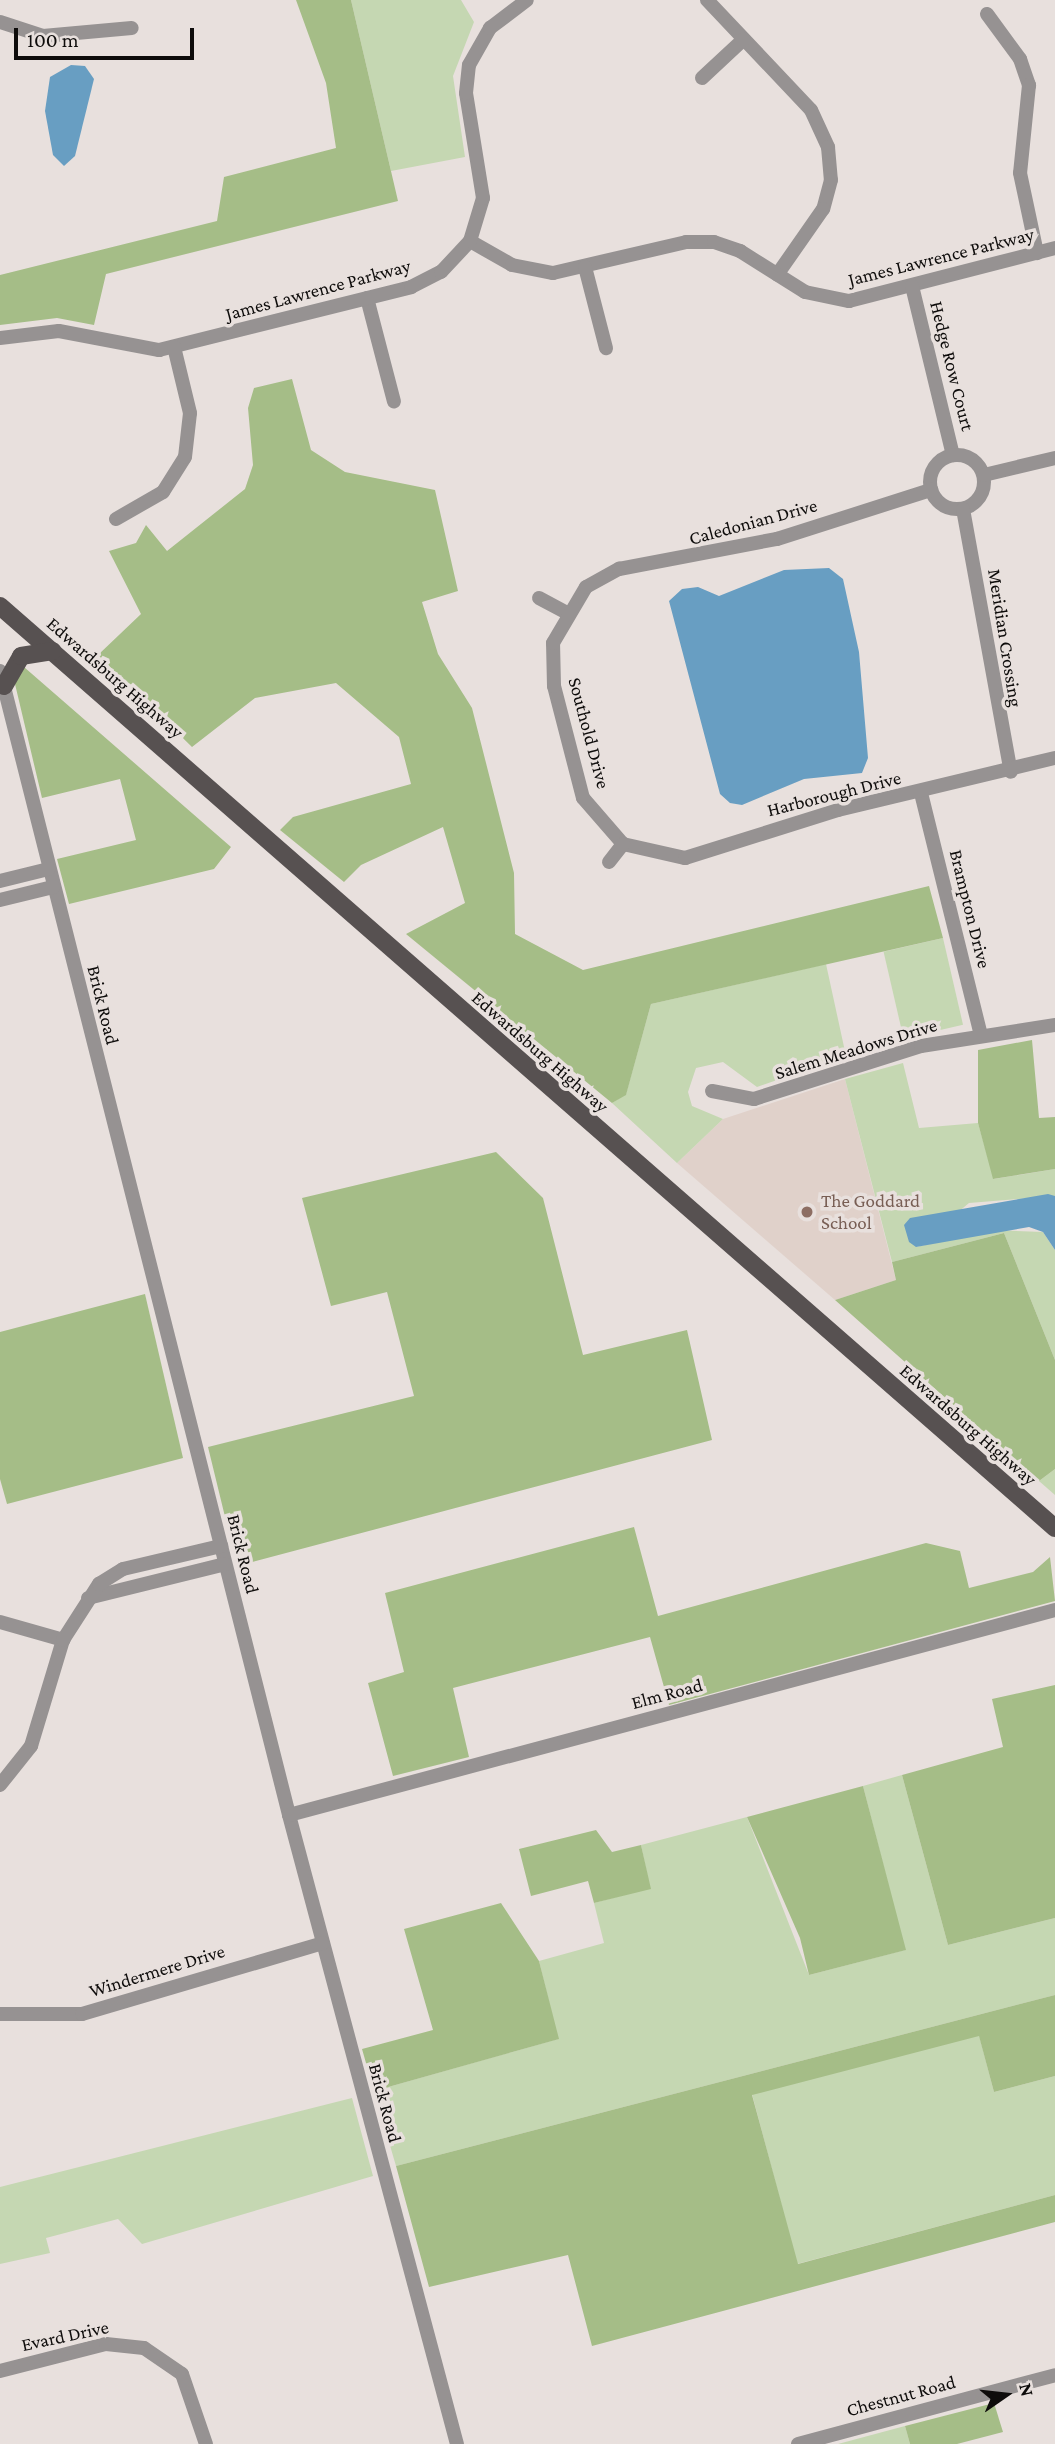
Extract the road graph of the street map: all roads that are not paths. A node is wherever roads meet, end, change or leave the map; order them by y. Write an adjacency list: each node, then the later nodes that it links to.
1 (527, 0): 8 (street)
2 (707, 0): 6 (street)
3 (987, 14): 10 (street)
4 (0, 22): 5 (street)
5 (132, 28)
6 (744, 39): 7 (street); 12 (street)
7 (702, 78)
8 (470, 240): 11 (street, James Lawrence Parkway); 14 (street, James Lawrence Parkway)
9 (1055, 248): 10 (street, James Lawrence Parkway)
10 (1038, 253): 13 (street, James Lawrence Parkway)
11 (585, 267): 12 (street, James Lawrence Parkway); 17 (street)
12 (777, 275): 13 (street, James Lawrence Parkway)
13 (912, 286): 19 (street, Hedge Row Court)
14 (367, 298): 16 (street, James Lawrence Parkway); 18 (street)
15 (3, 340): 16 (street, James Lawrence Parkway)
16 (174, 347): 24 (street)
17 (606, 348)
18 (394, 402)
19 (953, 455): 21 (street); 22 (street)
20 (1055, 458): 21 (street)
21 (984, 475): 23 (street)
22 (931, 490): 23 (street); 25 (street, Caledonian Drive)
23 (963, 509): 32 (street, Meridian Crossing)
24 (116, 519)
25 (586, 587): 28 (street, Southold Drive)
26 (538, 598): 28 (street)
27 (0, 606): 29 (main road, Edwardsburg Highway)
28 (565, 612): 34 (street, Southold Drive)
29 (53, 652): 30 (main road); 43 (main road, Edwardsburg Highway)
30 (2, 679): 36 (street, Brick Road)
31 (1055, 758): 32 (street, Harborough Drive)
32 (1011, 772): 33 (street, Harborough Drive)
33 (921, 793): 34 (street, Harborough Drive); 41 (street, Brampton Drive)
34 (623, 844): 35 (street)
35 (609, 862)
36 (49, 869): 37 (street); 38 (street, Brick Road)
37 (0, 881)
38 (53, 887): 39 (street); 44 (street, Brick Road)
39 (0, 900)
40 (1055, 1025): 41 (street, Salem Meadows Drive)
41 (981, 1035): 42 (street, Salem Meadows Drive)
42 (712, 1091)
43 (1055, 1528)
44 (220, 1546): 45 (street, Brick Road); 46 (street)
45 (225, 1564): 46 (street); 51 (street, Brick Road)
46 (88, 1598): 49 (street)
47 (1055, 1610): 51 (street, Elm Road)
48 (0, 1622): 49 (street)
49 (63, 1640): 50 (street)
50 (0, 1785)
51 (289, 1815): 52 (street, Brick Road)
52 (323, 1943): 53 (street, Windermere Drive); 56 (street, Brick Road)
53 (0, 2014)
54 (0, 2371): 57 (street, Evard Drive)
55 (1055, 2375): 58 (street, Chestnut Road)
56 (454, 2443)
57 (206, 2444)
58 (798, 2444)

